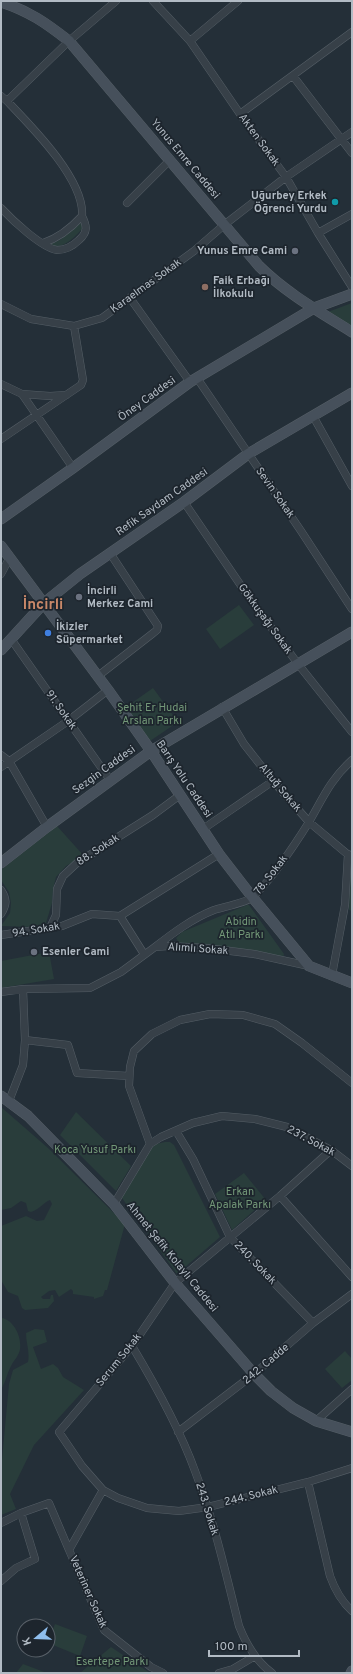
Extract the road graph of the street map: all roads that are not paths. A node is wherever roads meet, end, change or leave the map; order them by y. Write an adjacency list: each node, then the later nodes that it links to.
1 (116, 1): 6 (street)
2 (153, 1): 7 (street, Akten Sokak)
3 (238, 1): 7 (street)
4 (1, 2): 6 (street, Yunus Emre Caddesi)
5 (352, 32): 8 (street)
6 (69, 41): 9 (street); 14 (street, Yunus Emre Caddesi)
7 (190, 41): 10 (street, Akten Sokak)
8 (293, 76): 10 (street); 12 (street)
9 (4, 99): 19 (street)
10 (240, 114): 15 (street, Akten Sokak)
11 (352, 132): 12 (street, Karaelmas Sokak)
12 (342, 139): 13 (street); 15 (street, Karaelmas Sokak)
13 (352, 154)
14 (170, 160): 16 (street); 20 (street, Yunus Emre Caddesi)
15 (286, 177): 20 (street, Karaelmas Sokak); 21 (street, Akten Sokak)
16 (127, 203)
17 (1, 208): 22 (street)
18 (352, 214): 21 (street)
19 (82, 216): 22 (street); 22 (street)
20 (224, 225): 25 (street, Karaelmas Sokak); 27 (street, Yunus Emre Caddesi)
21 (318, 233): 23 (street, Akten Sokak)
22 (44, 243)
23 (352, 287)
24 (352, 294): 27 (street)
25 (130, 298): 28 (street, Karaelmas Sokak); 30 (street, Sevin Sokak)
26 (1, 304): 28 (street, Karaelmas Sokak)
27 (314, 308): 29 (street, Yunus Emre Caddesi); 30 (street, Öney Caddesi)
28 (74, 326): 34 (street)
29 (352, 332)
30 (193, 380): 38 (street, Sevin Sokak); 39 (street, Öney Caddesi)
31 (1, 384): 33 (street)
32 (352, 393): 36 (street, Refik Saydam Caddesi)
33 (22, 394): 34 (street); 35 (street)
34 (67, 395): 35 (street)
35 (37, 414): 37 (street); 39 (street)
36 (314, 416): 38 (street, Refik Saydam Caddesi); 40 (street)
37 (1, 439)
38 (248, 454): 41 (street, Refik Saydam Caddesi); 48 (street, Sevin Sokak)
39 (73, 468): 42 (street, Öney Caddesi)
40 (352, 486)
41 (184, 502): 44 (street, Refik Saydam Caddesi); 52 (street, Gökkuşağı Sokak)
42 (1, 519)
43 (1, 546): 45 (street, Barış Yolu Caddesi)
44 (110, 553): 47 (street, Refik Saydam Caddesi); 53 (street)
45 (10, 557): 46 (street); 47 (street, Barış Yolu Caddesi)
46 (1, 574)
47 (44, 603): 50 (street, Refik Saydam Caddesi); 53 (street, Barış Yolu Caddesi)
48 (352, 609)
49 (352, 632): 52 (street, Sezgin Caddesi)
50 (12, 639): 51 (street, Refik Saydam Caddesi); 56 (street, 91. Sokak)
51 (1, 650)
52 (298, 664): 55 (street, Sezgin Caddesi); 57 (street, Gökkuşağı Sokak)
53 (98, 676): 54 (street, Barış Yolu Caddesi)
54 (108, 690): 56 (street); 58 (street, Barış Yolu Caddesi)
55 (222, 707): 58 (street, Sezgin Caddesi); 64 (street, Altuğ Sokak)
56 (68, 721): 61 (street); 63 (street, 91. Sokak)
57 (352, 732)
58 (151, 751): 63 (street, Sezgin Caddesi); 65 (street, Barış Yolu Caddesi)
59 (1, 754): 61 (street)
60 (352, 760): 66 (street, 78. Sokak)
61 (9, 761): 62 (street); 67 (street)
62 (1, 767)
63 (110, 780): 67 (street, Sezgin Caddesi)
64 (273, 781): 66 (street, Altuğ Sokak); 68 (street)
65 (180, 795): 68 (street, Barış Yolu Caddesi); 76 (street, 88. Sokak)
66 (309, 822): 70 (street, Altuğ Sokak); 73 (street, 78. Sokak)
67 (47, 827): 71 (street, Sezgin Caddesi)
68 (203, 829): 69 (street, Barış Yolu Caddesi)
69 (219, 854): 73 (street, Barış Yolu Caddesi); 75 (street)
70 (350, 856): 81 (street)
71 (1, 863)
72 (1, 890): 74 (street)
73 (253, 898): 78 (street, 78. Sokak); 80 (street, Barış Yolu Caddesi)
74 (1, 914)
75 (120, 916): 76 (street, 94. Sokak); 79 (street)
76 (50, 928): 77 (street, 94. Sokak)
77 (1, 935)
78 (154, 947): 79 (street, Alımlı Sokak); 80 (street, Alımlı Sokak)
79 (144, 954): 83 (street, Alımlı Sokak)
80 (309, 966): 81 (street, Barış Yolu Caddesi)
81 (332, 975): 82 (street, Barış Yolu Caddesi)
82 (352, 983)
83 (23, 988): 84 (street, Alımlı Sokak); 85 (street)
84 (1, 992)
85 (24, 1040): 86 (street); 88 (street)
86 (129, 1076): 87 (street); 90 (street)
87 (352, 1083)
88 (5, 1098): 94 (street, Ahmet Şefik Kolaylı Caddesi)
89 (176, 1131): 90 (street, 237. Sokak); 91 (street, 237. Sokak); 95 (street, 240. Sokak)
90 (150, 1144): 94 (street, 237. Sokak)
91 (331, 1150): 92 (street, 237. Sokak); 93 (street, Serum Sokak)
92 (352, 1166)
93 (280, 1196): 95 (street, Serum Sokak); 96 (street)
94 (114, 1204): 97 (street, Ahmet Şefik Kolaylı Caddesi)
95 (230, 1237): 97 (street, Serum Sokak); 99 (street, 240. Sokak)
96 (352, 1277)
97 (175, 1283): 100 (street, Serum Sokak); 101 (street, Ahmet Şefik Kolaylı Caddesi)
98 (352, 1294): 99 (street, 242. Cadde)
99 (313, 1323): 101 (street, 242. Cadde)
100 (132, 1346): 104 (street, Serum Sokak); 105 (street, 243. Sokak)
101 (254, 1374): 103 (street, Ahmet Şefik Kolaylı Caddesi); 105 (street, 242. Cadde)
102 (352, 1388): 103 (street)
103 (316, 1421): 106 (street, Ahmet Şefik Kolaylı Caddesi)
104 (59, 1432): 109 (street, 244. Sokak)
105 (178, 1432): 110 (street, 243. Sokak)
106 (352, 1432)
107 (352, 1468): 108 (street, 244. Sokak)
108 (308, 1482): 110 (street, 244. Sokak); 115 (street)
109 (102, 1490): 110 (street, 244. Sokak); 113 (street, Veteriner Sokak)
110 (208, 1507): 116 (street, 243. Sokak)
111 (21, 1512): 112 (street); 113 (street); 114 (street)
112 (1, 1523)
113 (69, 1550): 117 (street, Veteriner Sokak)
114 (1, 1581)
115 (352, 1611)
116 (255, 1656): 118 (street); 119 (street, 243. Sokak)
117 (163, 1673)
118 (219, 1673)
119 (272, 1673)

